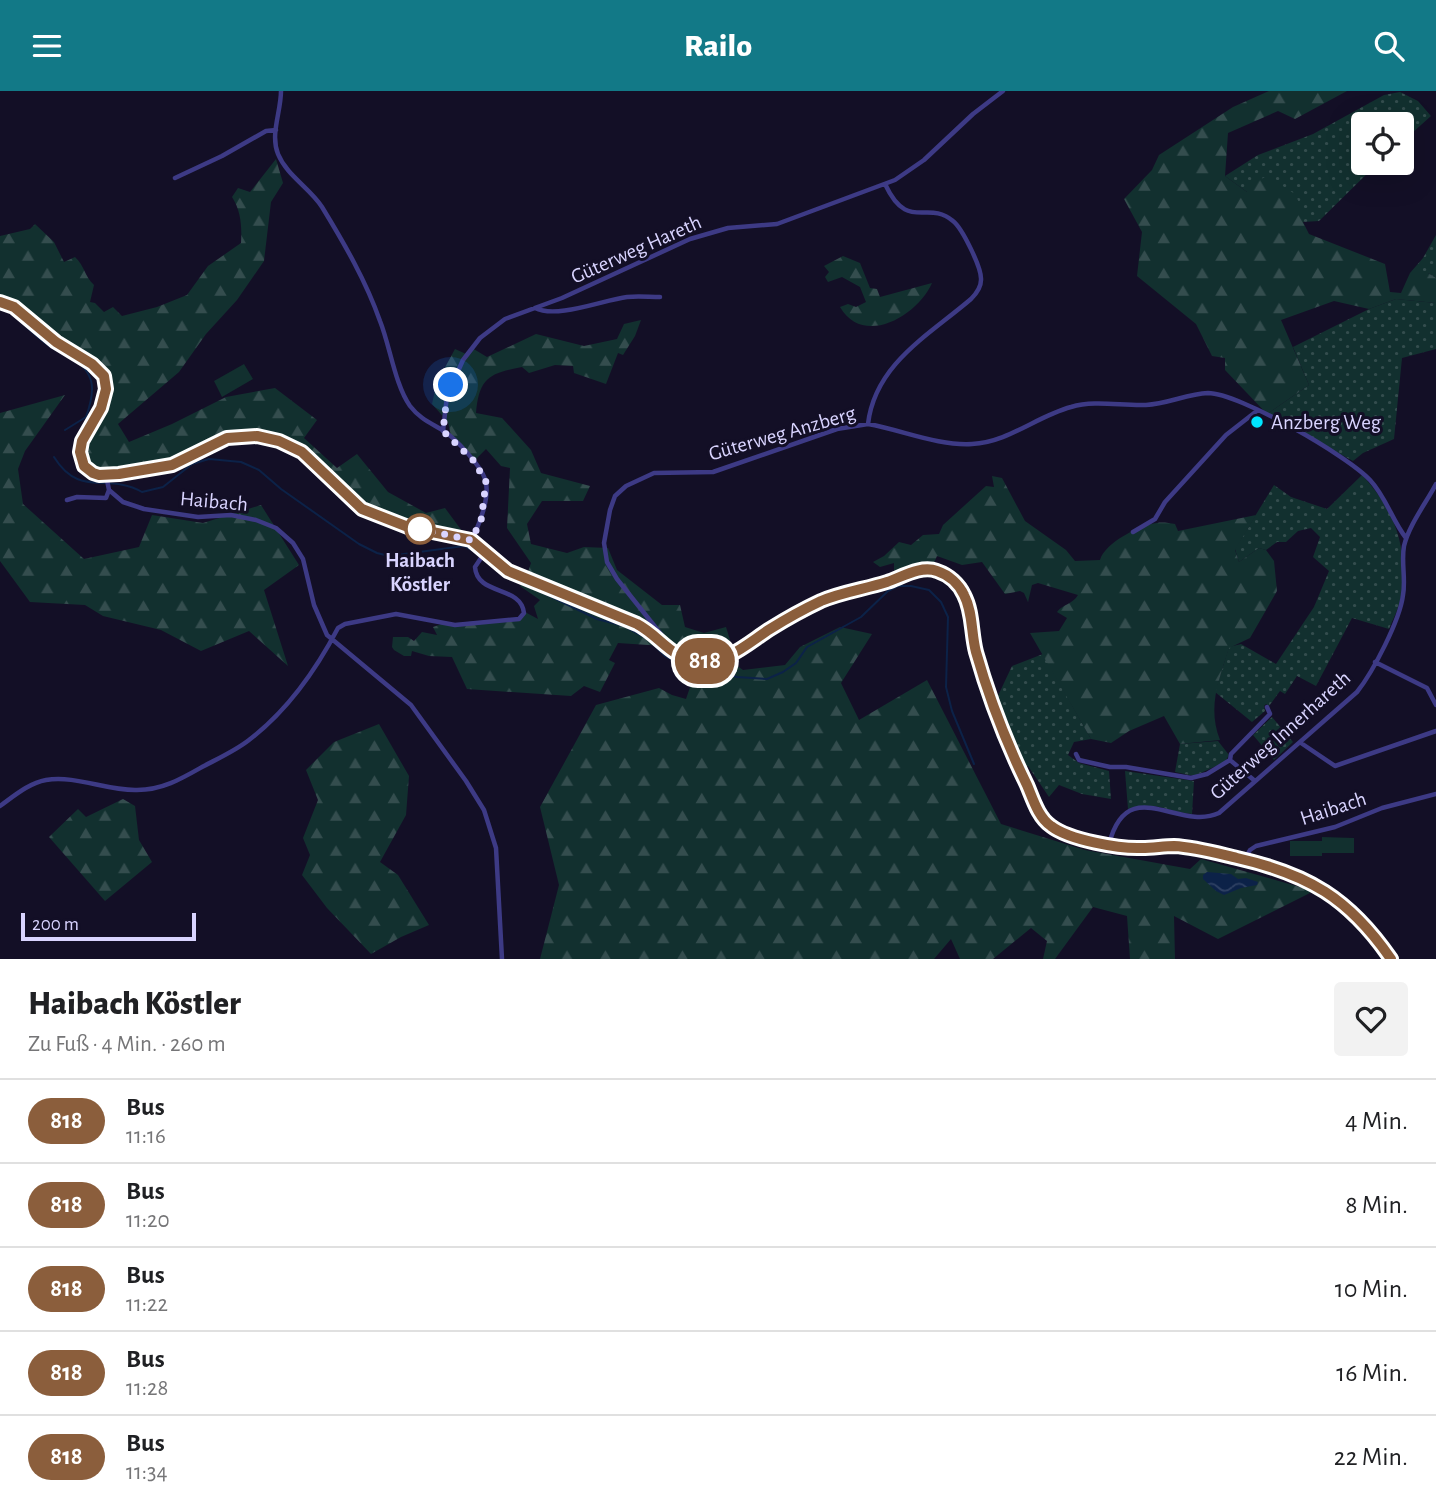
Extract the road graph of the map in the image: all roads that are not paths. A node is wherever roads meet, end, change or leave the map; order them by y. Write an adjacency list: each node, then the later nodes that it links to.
1 (281, 91): 3 (street)
2 (1003, 91): 5 (street, Güterweg Hareth)
3 (275, 130): 4 (street); 11 (street)
4 (175, 178)
5 (885, 184): 8 (street, Güterweg Hareth); 10 (street)
6 (660, 297): 8 (street)
7 (0, 302): 12 (main road)
8 (535, 308): 11 (street, Güterweg Hareth)
9 (1258, 410): 10 (street, Güterweg Anzberg); 15 (street); 16 (street, Güterweg Anzberg)
10 (868, 424): 20 (street, Güterweg Anzberg)
11 (443, 431): 17 (street)
12 (107, 483): 14 (street); 17 (main road); 19 (street, Haibach)
13 (1436, 484): 16 (street, Güterweg Innerhareth)
14 (67, 500)
15 (1132, 532)
16 (1406, 538): 21 (street, Güterweg Innerhareth)
17 (471, 540): 18 (main road)
18 (482, 555): 19 (street); 20 (main road)
19 (332, 641): 30 (street); 33 (street)
20 (663, 646): 31 (main road)
21 (1375, 662): 22 (street); 25 (street, Güterweg Innerhareth)
22 (1436, 705)
23 (1267, 707): 27 (street)
24 (1436, 731): 25 (street, Haibach)
25 (1301, 743): 28 (street, Güterweg Innerhareth)
26 (1076, 754): 27 (street)
27 (1230, 760): 28 (street)
28 (1255, 781): 31 (street, Güterweg Innerhareth)
29 (1436, 794): 32 (street, Haibach)
30 (0, 806)
31 (1109, 844): 32 (main road)
32 (1245, 860): 34 (main road)
33 (502, 959)
34 (1391, 959)

